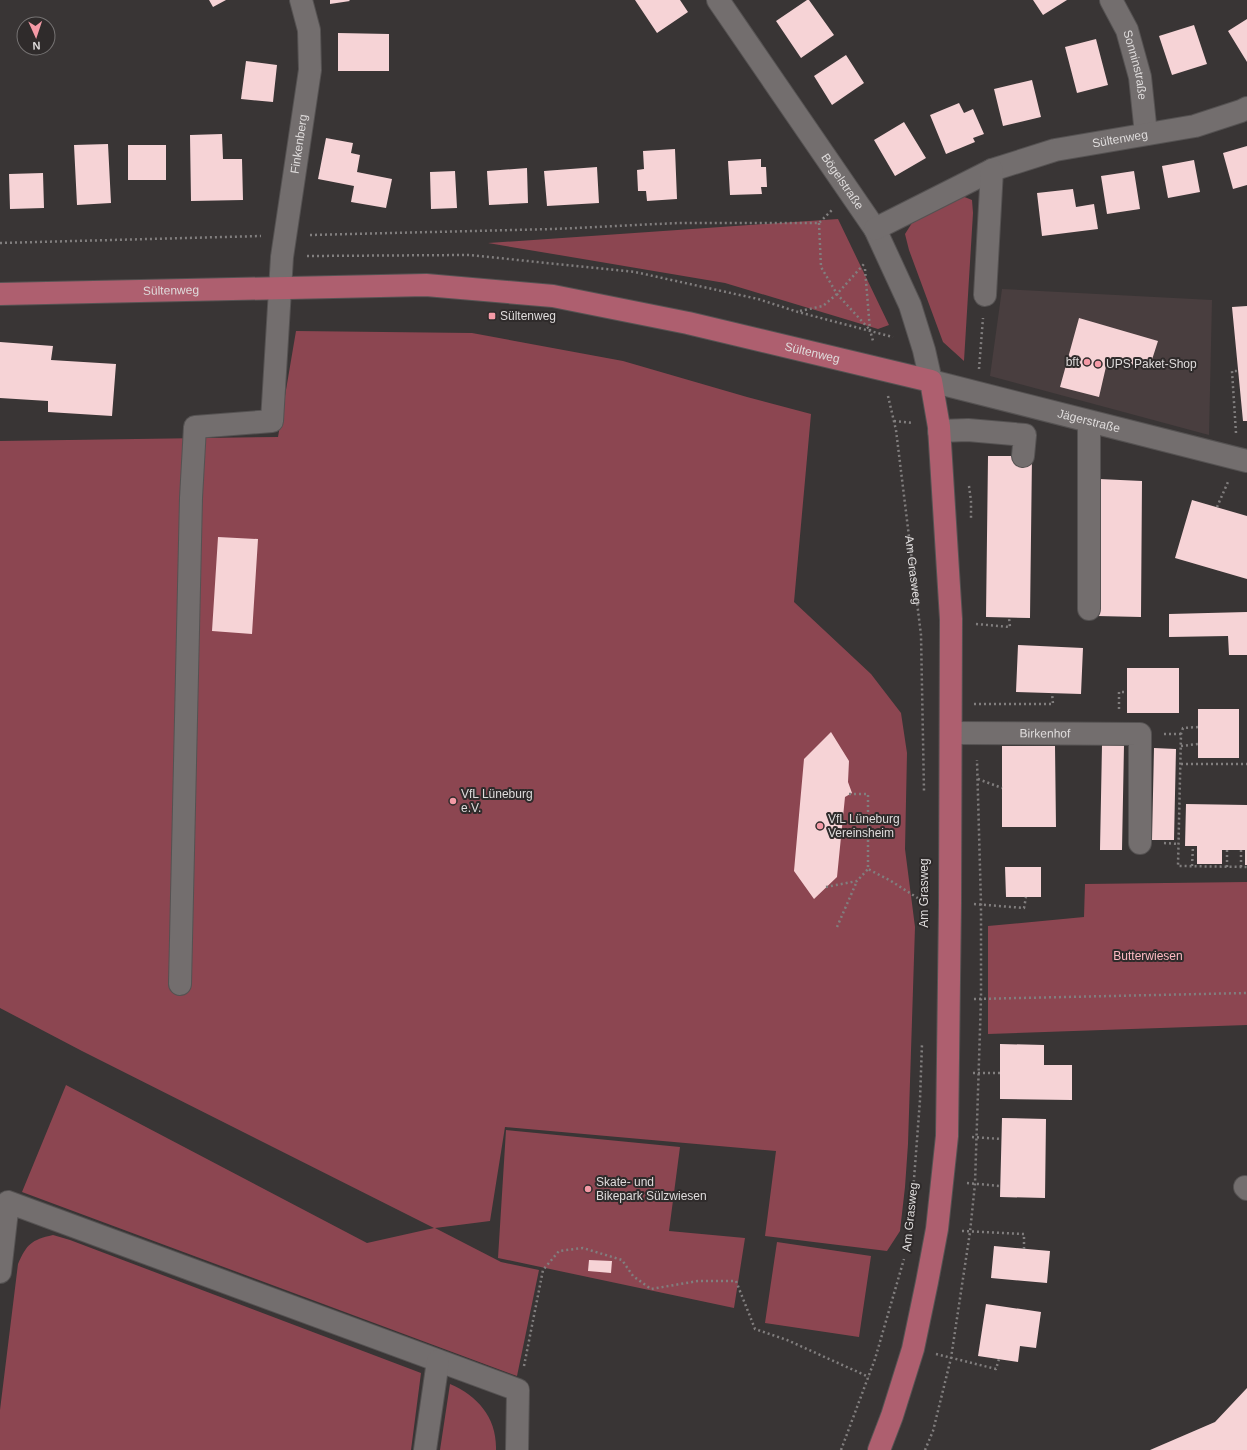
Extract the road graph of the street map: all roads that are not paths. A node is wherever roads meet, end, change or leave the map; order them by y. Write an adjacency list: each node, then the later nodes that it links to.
1 (301, 0): 8 (street, Finkenberg)
2 (718, 0): 7 (street, Bögelstraße)
3 (1111, 0): 5 (street, Sonninstraße)
4 (1247, 108): 5 (street, Sültenweg)
5 (1146, 134): 6 (street, Sültenweg)
6 (992, 170): 7 (street, Sültenweg); 10 (street)
7 (878, 237): 11 (street, Bögelstraße)
8 (280, 288): 9 (main road, Sültenweg); 11 (main road, Sültenweg); 19 (street, Finkenberg)
9 (0, 294)
10 (985, 294)
11 (931, 381): 12 (street, Jägerstraße); 13 (main road)
12 (1089, 422): 15 (street, Jägerstraße); 16 (street)
13 (939, 431): 14 (street); 17 (main road)
14 (1023, 456)
15 (1247, 462)
16 (1089, 609)
17 (951, 733): 18 (street, Birkenhof); 24 (main road)
18 (1140, 843)
19 (180, 984)
20 (0, 1272): 21 (street)
21 (438, 1361): 22 (street); 23 (street)
22 (425, 1450)
23 (517, 1450)
24 (879, 1450)

